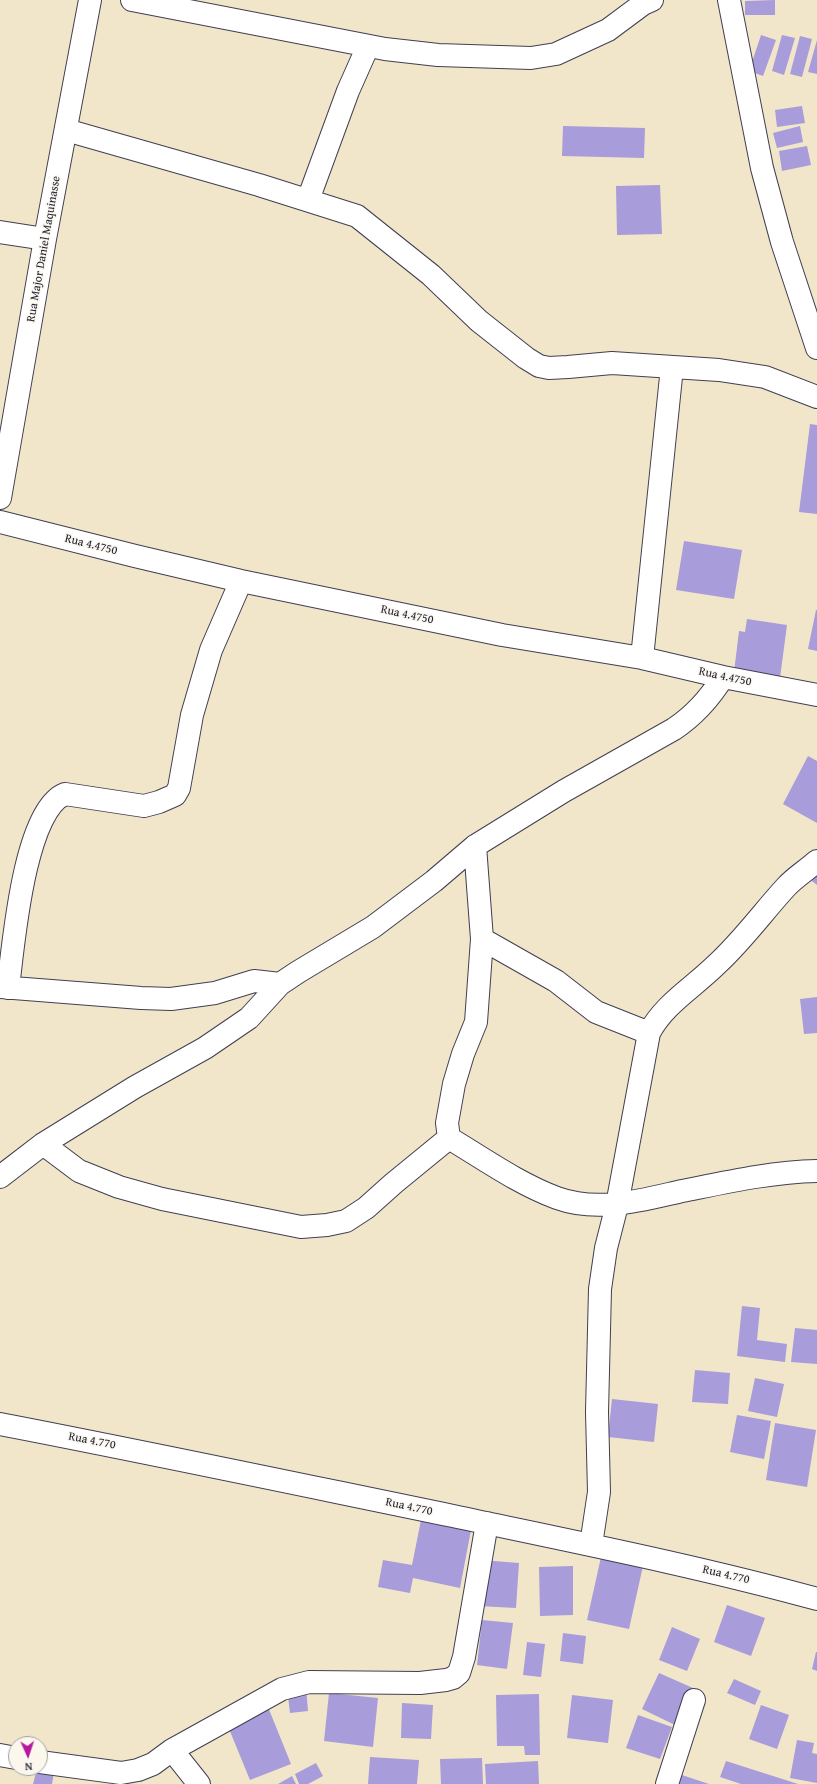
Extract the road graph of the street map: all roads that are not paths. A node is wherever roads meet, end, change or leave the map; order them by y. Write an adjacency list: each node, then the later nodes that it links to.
1 (90, 0): 6 (street, Rua Major Daniel Maquinasse)
2 (132, 0): 5 (street)
3 (729, 0): 10 (street)
4 (645, 1): 5 (street)
5 (368, 46): 7 (street)
6 (66, 130): 7 (street); 9 (street, Rua Major Daniel Maquinasse)
7 (308, 200): 11 (street)
8 (0, 232): 9 (street)
9 (45, 239): 13 (street, Rua Major Daniel Maquinasse)
10 (817, 348)
11 (672, 367): 12 (street); 16 (street)
12 (817, 397)
13 (0, 498)
14 (0, 522): 15 (street, Rua 4.4750)
15 (241, 581): 16 (street, Rua 4.4750); 23 (street)
16 (642, 658): 17 (street, Rua 4.4750)
17 (723, 677): 18 (street, Rua 4.4750); 19 (street)
18 (817, 695)
19 (475, 846): 21 (street); 22 (street)
20 (817, 861): 24 (street)
21 (482, 939): 24 (street); 25 (street)
22 (280, 984): 23 (street); 26 (street)
23 (4, 988)
24 (649, 1033): 29 (street)
25 (448, 1138): 26 (street); 29 (street)
26 (43, 1144): 28 (street)
27 (817, 1171): 29 (street)
28 (0, 1177)
29 (617, 1205): 32 (street)
30 (0, 1424): 31 (street, Rua 4.770)
31 (486, 1523): 32 (street, Rua 4.770); 35 (street)
32 (592, 1545): 33 (street, Rua 4.770)
33 (817, 1599)
34 (694, 1700): 38 (street)
35 (172, 1750): 36 (street); 37 (street)
36 (48, 1763)
37 (199, 1784)
38 (667, 1784)

